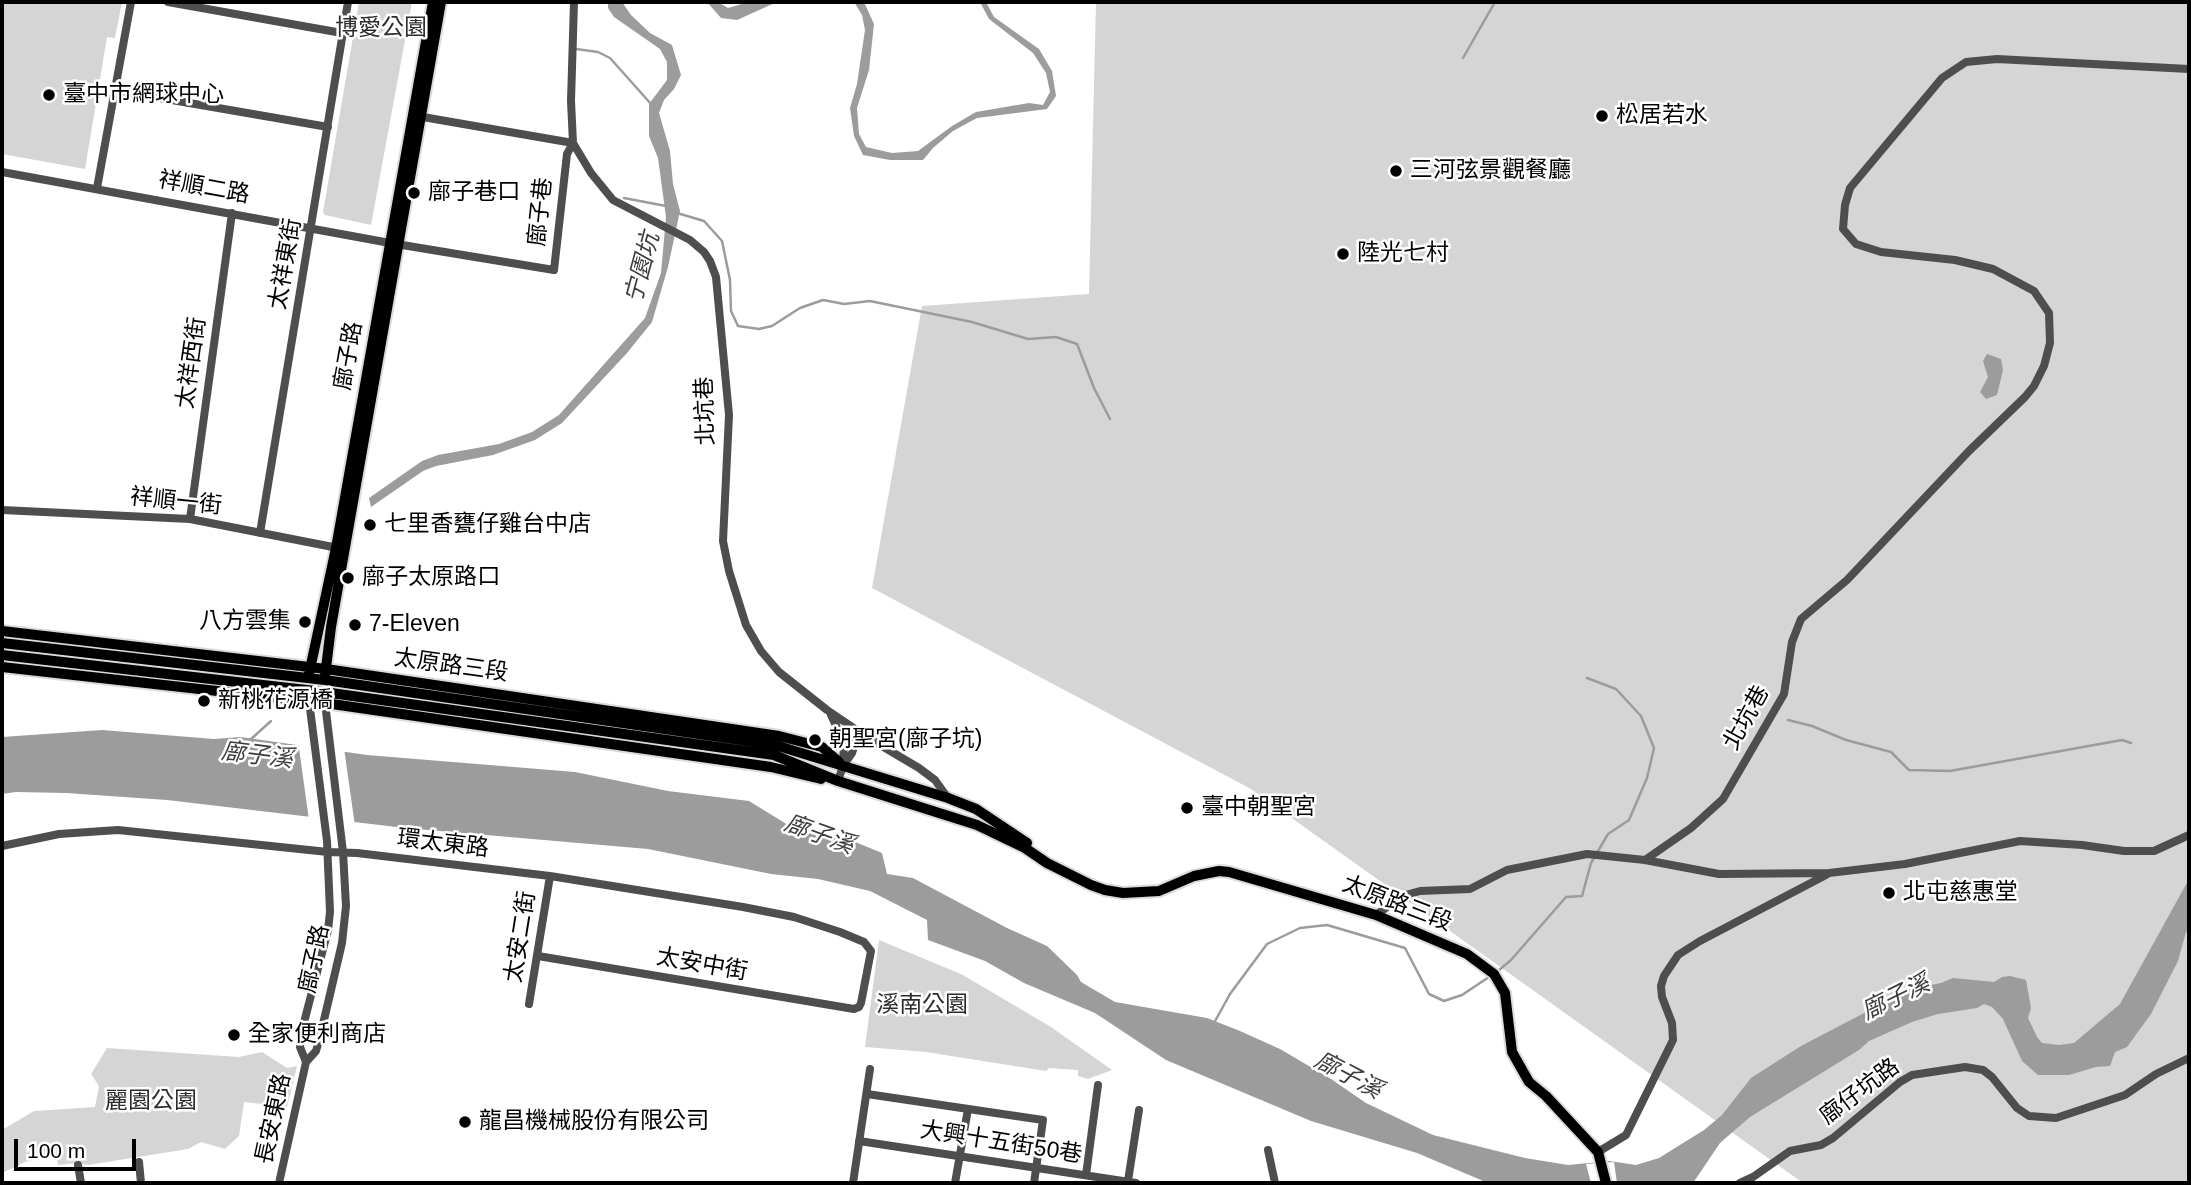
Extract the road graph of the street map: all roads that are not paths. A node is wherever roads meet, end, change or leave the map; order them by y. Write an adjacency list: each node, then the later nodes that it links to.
1 (131, 2): 9 (street)
2 (168, 2): 7 (street)
3 (348, 2): 7 (street, 太祥東街)
4 (433, 2): 10 (main road, 廍子路)
5 (441, 2): 10 (main road, 廍子路)
6 (574, 2): 12 (street, 廍子巷)
7 (342, 33): 11 (street, 太祥東街)
8 (2189, 69): 39 (street, 北坑巷)
9 (114, 90): 11 (street); 14 (street)
10 (417, 116): 12 (street); 17 (main road, 廍子路)
11 (328, 127): 16 (street, 太祥東街)
12 (573, 144): 17 (street, 廍子巷); 30 (street, 北坑巷)
13 (2, 172): 14 (street, 祥順二路)
14 (97, 188): 15 (street, 祥順二路)
15 (232, 213): 16 (street, 祥順二路); 19 (street, 太祥西街)
16 (312, 228): 17 (street, 祥順二路); 20 (street, 太祥東街)
17 (394, 244): 21 (main road, 廍子路)
18 (2, 510): 19 (street, 祥順一街)
19 (190, 519): 20 (street, 祥順一街)
20 (260, 533): 21 (street, 祥順一街)
21 (340, 549): 26 (main road, 廍子路); 27 (main road, 廍子路)
22 (2, 631): 26 (main road, 太原路三段)
23 (2, 643): 26 (main road, 太原路三段)
24 (2, 655): 28 (main road, 太原路三段)
25 (2, 667): 28 (main road, 太原路三段)
26 (309, 673): 27 (main road, 太原路三段); 28 (main road, 廍子路)
27 (325, 674): 29 (main road, 廍子路); 32 (main road, 太原路三段)
28 (309, 696): 29 (main road, 太原路三段); 38 (street, 廍子路)
29 (325, 698): 33 (main road, 太原路三段); 37 (street, 廍子路)
30 (827, 710): 31 (street, 北坑巷); 32 (street)
31 (859, 732): 32 (street); 34 (street, 北坑巷)
32 (843, 766): 33 (street); 34 (main road, 太原路三段)
33 (838, 781): 40 (main road, 太原路三段)
34 (948, 797): 40 (main road, 太原路三段)
35 (2189, 835): 41 (street)
36 (2, 846): 38 (street, 環太東路)
37 (343, 847): 38 (street, 環太東路); 42 (street, 環太東路); 48 (street, 廍子路)
38 (328, 852): 48 (street, 廍子路)
39 (1645, 860): 41 (street); 43 (street)
40 (1069, 873): 43 (main road, 太原路三段)
41 (1829, 873): 57 (street)
42 (550, 876): 44 (street, 太安二街); 46 (street, 環太東路)
43 (1376, 915): 57 (main road, 太原路三段)
44 (538, 956): 45 (street, 太安二街); 46 (street, 太安中街)
45 (529, 1004)
46 (859, 1007)
47 (2189, 1058): 71 (street, 廍仔坑路)
48 (306, 1062): 65 (street, 長安東路)
49 (870, 1069): 51 (street)
50 (1098, 1085): 61 (street)
51 (867, 1094): 52 (street); 54 (street)
52 (968, 1109): 56 (street); 60 (street)
53 (1139, 1110): 62 (street)
54 (859, 1141): 56 (street, 大興十五街50巷); 66 (street)
55 (1268, 1150): 69 (street)
56 (960, 1155): 60 (street, 大興十五街50巷); 67 (street)
57 (1599, 1155): 70 (main road)
58 (139, 1162): 64 (street)
59 (78, 1165): 63 (street)
60 (1036, 1167): 61 (street, 大興十五街50巷); 68 (street)
61 (1086, 1175): 62 (street, 大興十五街50巷)
62 (1132, 1182)
63 (82, 1183)
64 (141, 1183)
65 (279, 1183)
66 (853, 1183)
67 (955, 1183)
68 (1034, 1183)
69 (1275, 1183)
70 (1606, 1183)
71 (1740, 1183)

